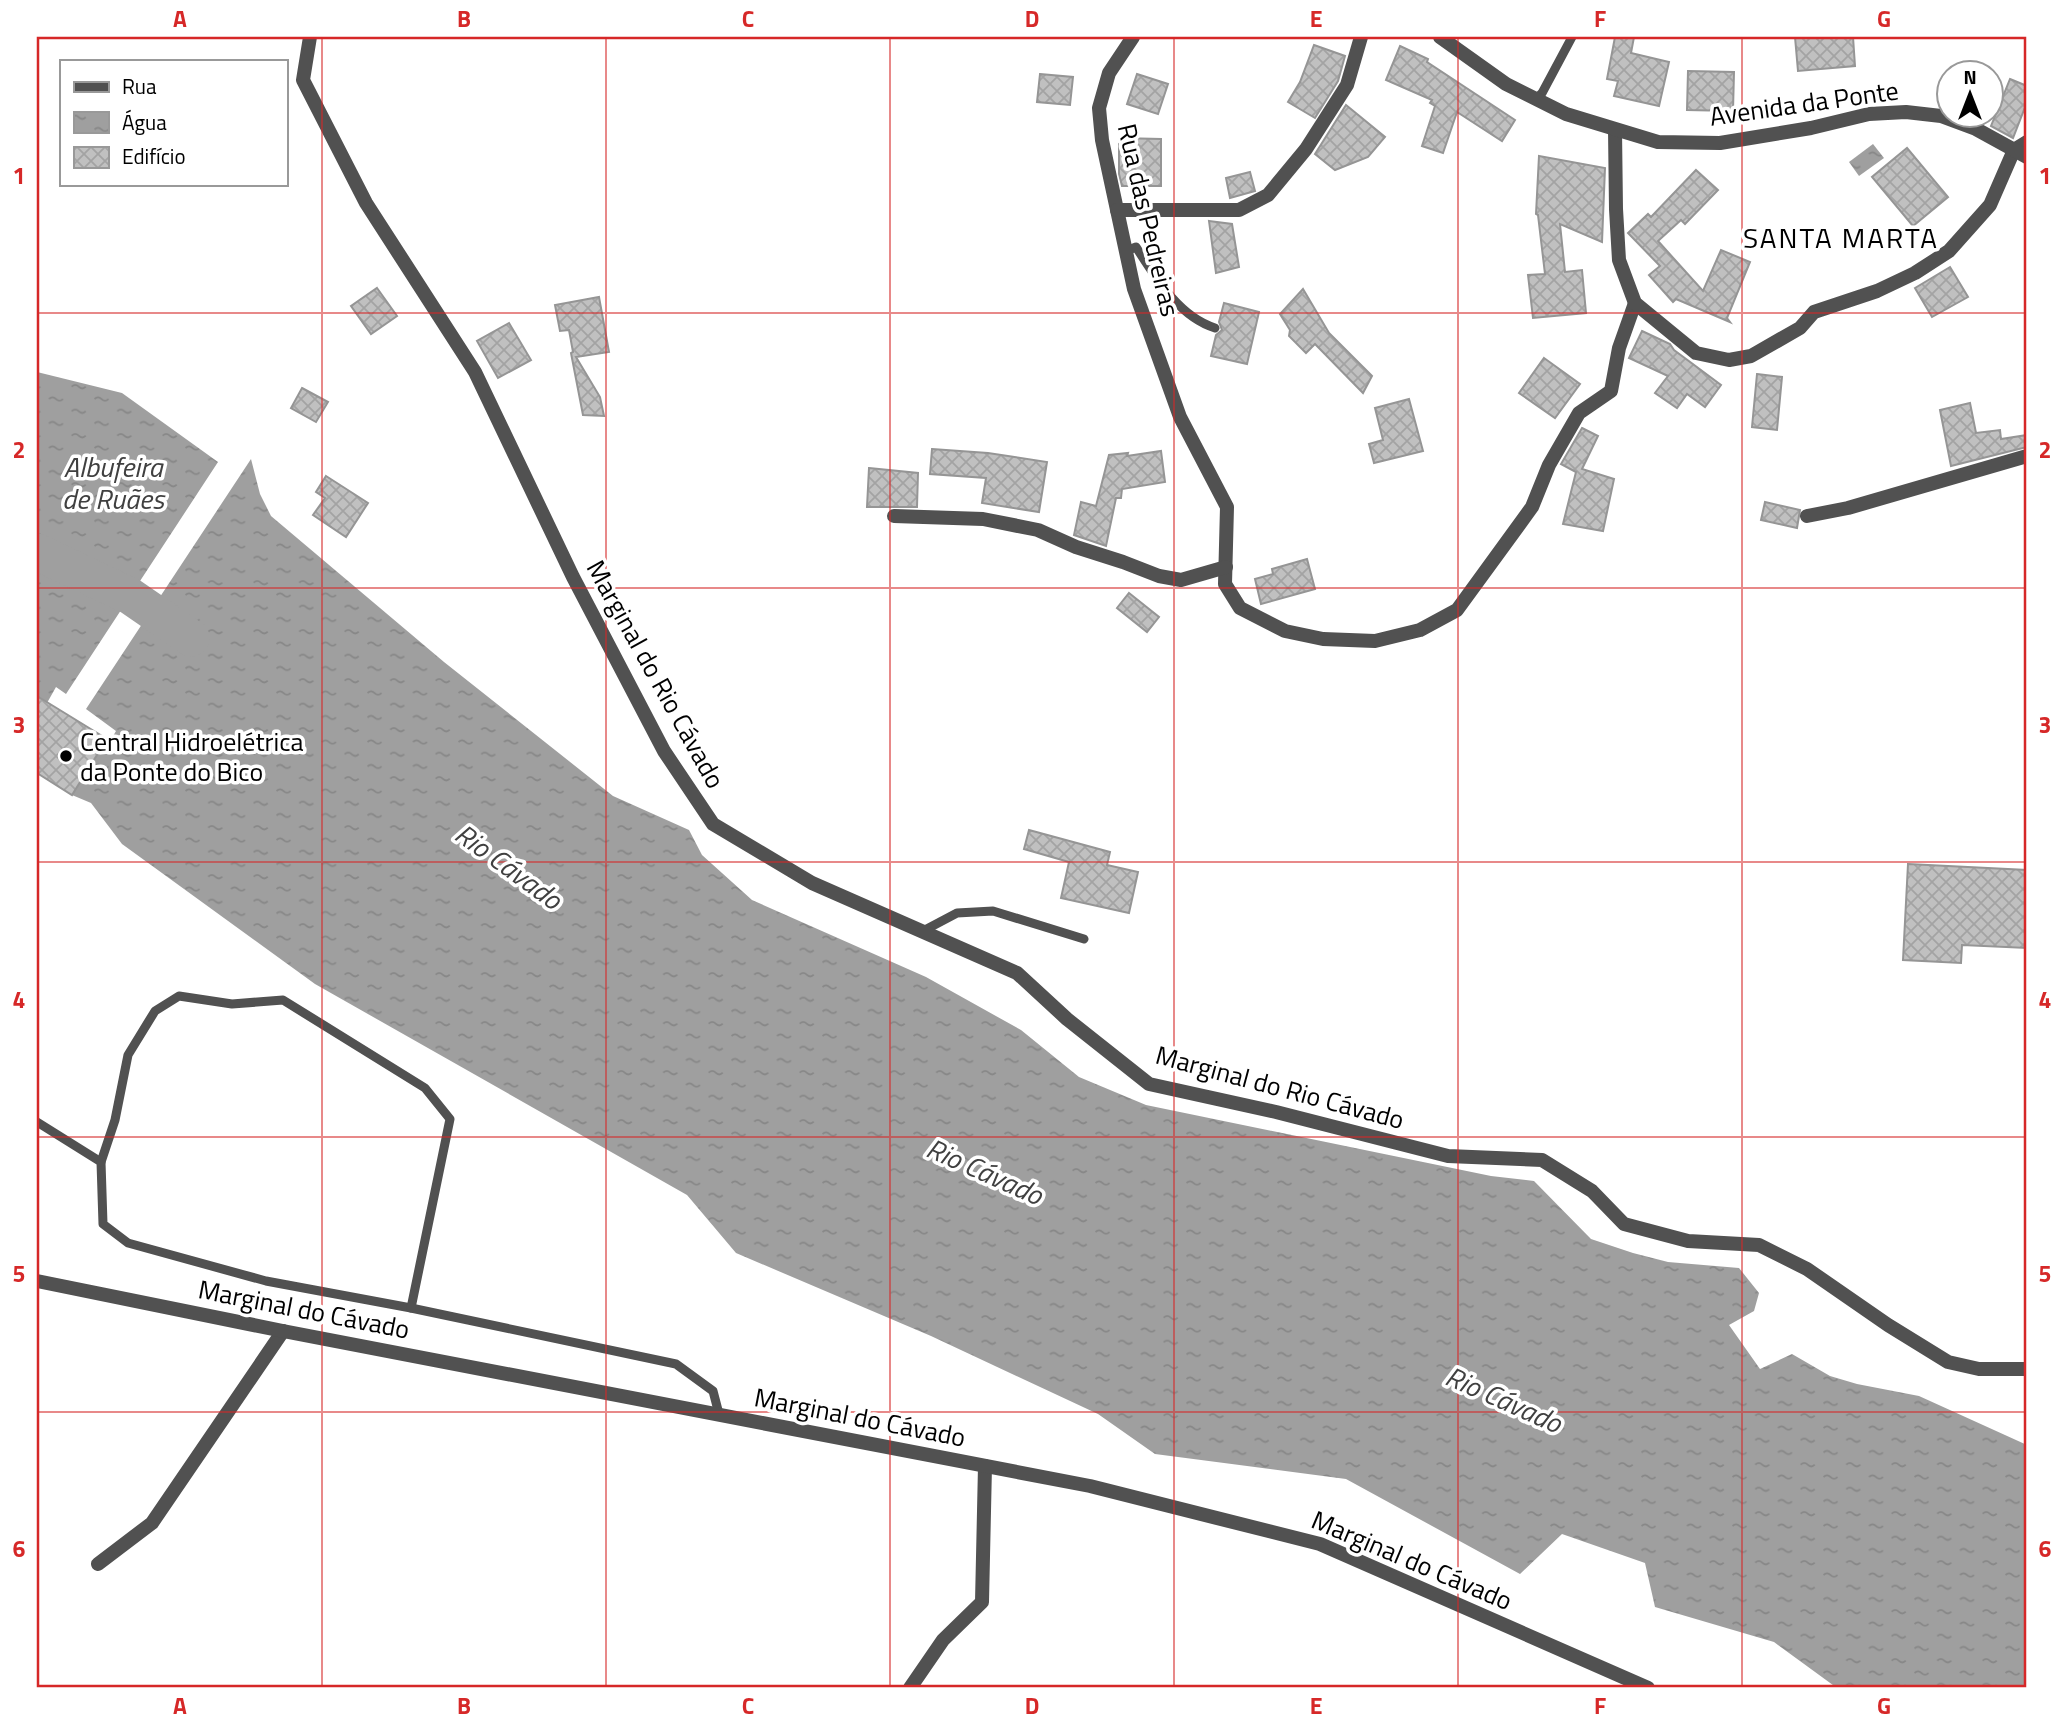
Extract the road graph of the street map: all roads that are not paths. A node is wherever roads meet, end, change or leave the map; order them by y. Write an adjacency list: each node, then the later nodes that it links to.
1 (310, 37): 19 (street, Marginal do Rio Cávado)
2 (1133, 37): 11 (street, Rua das Pedreiras)
3 (1361, 37): 11 (street)
4 (1440, 37): 6 (street, Avenida da Ponte)
5 (1572, 37): 6 (lane)
6 (1536, 99): 7 (street, Avenida da Ponte)
7 (1618, 131): 9 (street, Avenida da Ponte); 13 (street)
8 (2027, 142): 9 (street)
9 (2014, 150): 10 (street, Avenida da Ponte); 13 (street)
10 (2027, 157)
11 (1117, 209): 12 (street, Rua das Pedreiras)
12 (1126, 251): 14 (lane); 18 (street, Rua das Pedreiras)
13 (1635, 303): 18 (street, Rua das Pedreiras)
14 (1216, 328)
15 (2027, 456): 17 (street)
16 (894, 516): 18 (street)
17 (1807, 516)
18 (1226, 567)
19 (923, 931): 20 (lane); 26 (street, Marginal do Rio Cávado)
20 (1084, 939)
21 (37, 1122): 22 (lane)
22 (101, 1162): 24 (lane); 24 (lane)
23 (37, 1281): 25 (street, Marginal do Cávado)
24 (411, 1308): 27 (lane)
25 (283, 1331): 27 (street, Marginal do Cávado); 29 (street)
26 (2027, 1369)
27 (719, 1414): 28 (street, Marginal do Cávado)
28 (985, 1466): 30 (street); 31 (street, Marginal do Cávado)
29 (98, 1564)
30 (910, 1688)
31 (1648, 1688)

